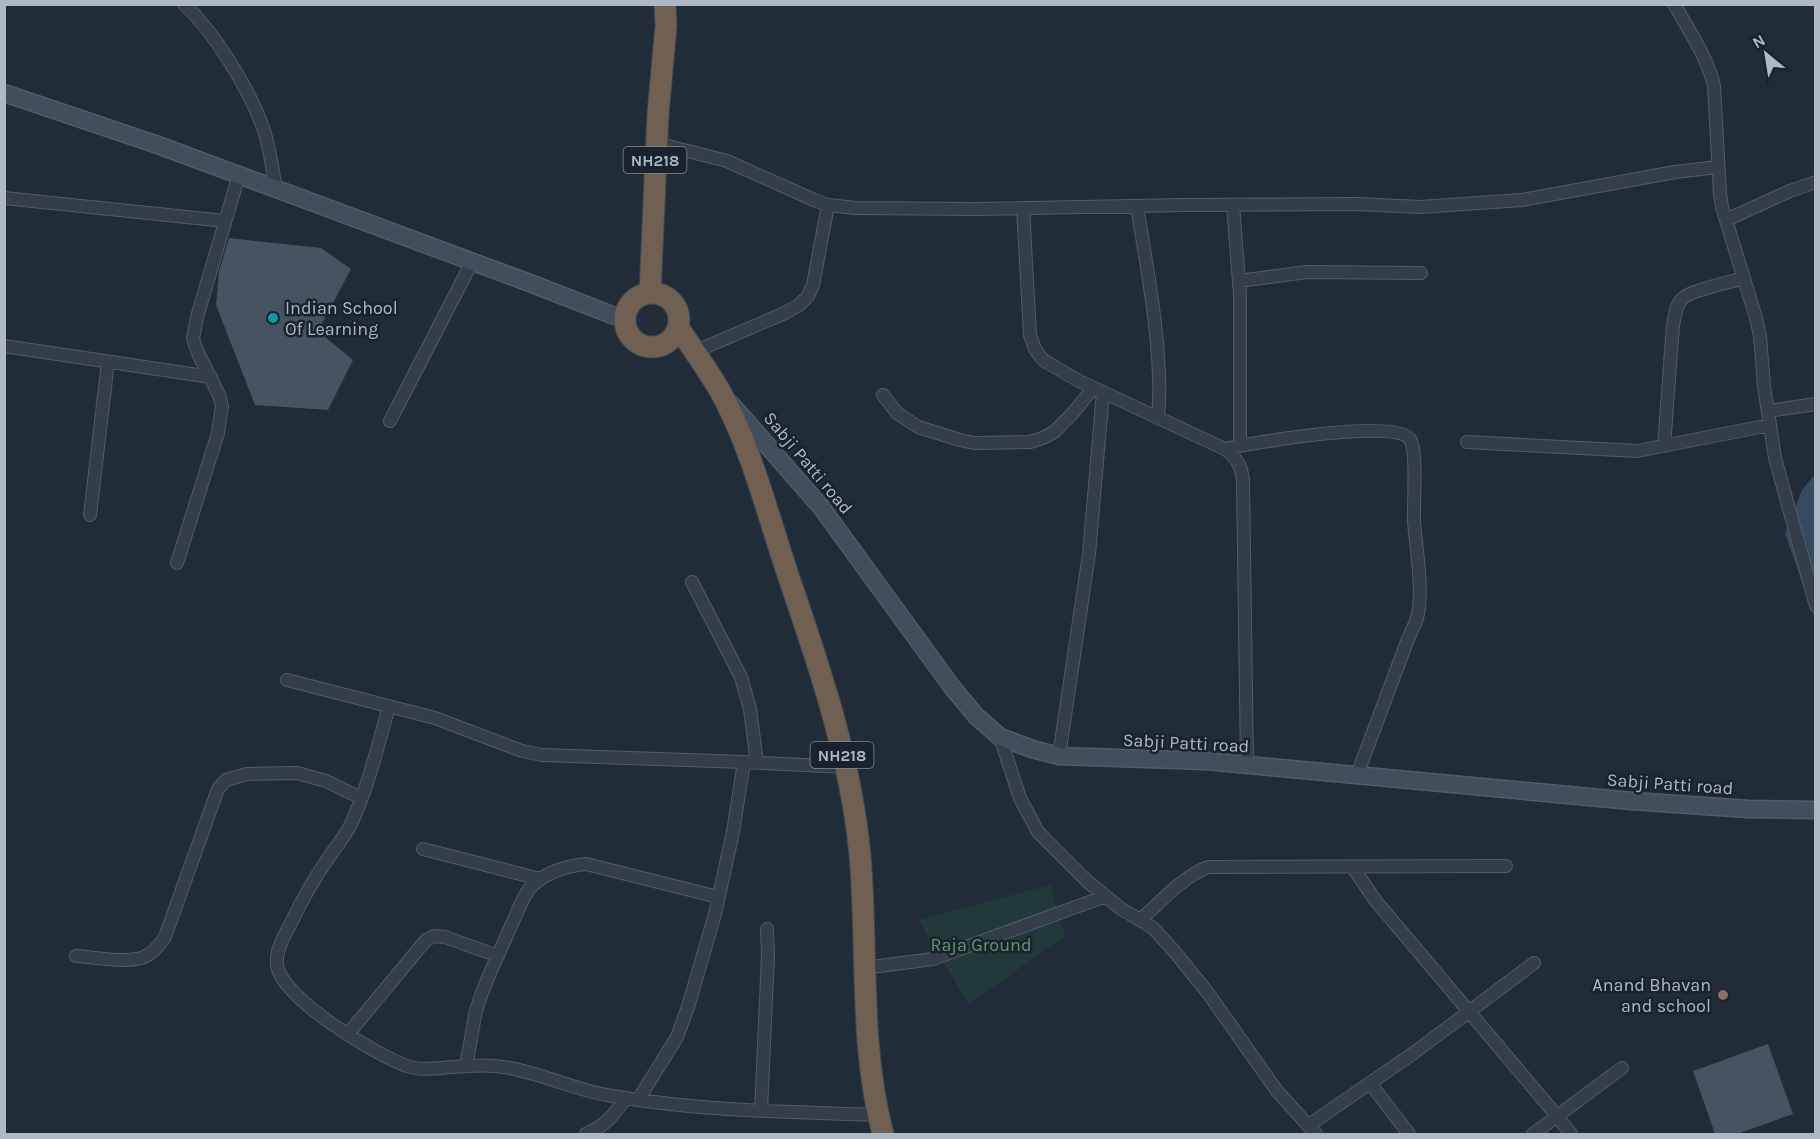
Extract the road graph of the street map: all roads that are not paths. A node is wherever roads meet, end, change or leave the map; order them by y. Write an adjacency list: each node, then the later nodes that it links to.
1 (184, 4): 11 (street)
2 (665, 4): 5 (highway, NH218)
3 (681, 4): 5 (highway, NH218)
4 (1674, 4): 8 (street)
5 (666, 26): 7 (highway, NH218)
6 (4, 93): 9 (main road)
7 (656, 143): 13 (street); 23 (highway, NH218)
8 (1718, 167): 14 (street); 17 (street)
9 (239, 175): 11 (main road); 18 (street)
10 (1815, 182): 17 (street)
11 (276, 189): 19 (main road)
12 (4, 198): 18 (street)
13 (828, 205): 16 (street); 27 (street)
14 (1233, 205): 15 (street); 22 (street)
15 (1137, 206): 16 (street); 35 (street)
16 (1023, 208): 30 (street)
17 (1726, 220): 21 (street)
18 (225, 221): 29 (street)
19 (472, 262): 24 (main road); 36 (street)
20 (1420, 273): 22 (street)
21 (1744, 278): 34 (street); 40 (street)
22 (1239, 281): 39 (street)
23 (650, 293): 24 (highway); 25 (highway, NH218)
24 (625, 321): 25 (highway)
25 (678, 327): 27 (highway, NH218)
26 (4, 346): 28 (street)
27 (694, 352): 31 (highway, NH218)
28 (108, 362): 29 (street); 42 (street)
29 (211, 377): 43 (street)
30 (1098, 390): 32 (street); 35 (street); 49 (street)
31 (720, 392): 48 (main road, Sabji Patti road); 53 (highway, NH218)
32 (883, 395)
33 (1815, 404): 34 (street)
34 (1768, 411): 37 (street)
35 (1158, 418): 41 (street)
36 (390, 421)
37 (1770, 425): 40 (street); 45 (street)
38 (1467, 442): 40 (street)
39 (1240, 446): 41 (street); 54 (street)
40 (1664, 446)
41 (1225, 449): 52 (street)
42 (90, 515)
43 (177, 563)
44 (692, 582): 51 (street)
45 (1815, 606)
46 (287, 680): 47 (street)
47 (388, 706): 50 (street); 55 (street)
48 (1000, 737): 49 (main road, Sabji Patti road); 61 (street)
49 (1059, 756): 52 (main road, Sabji Patti road)
50 (744, 762): 51 (street); 62 (street)
51 (757, 763): 53 (street)
52 (1247, 765): 54 (main road, Sabji Patti road)
53 (845, 767): 68 (highway, NH218)
54 (1357, 775): 56 (main road, Sabji Patti road)
55 (361, 798): 65 (street); 70 (street)
56 (1815, 810)
57 (423, 849): 60 (street)
58 (1352, 866): 59 (street); 63 (street); 69 (street)
59 (1506, 866)
60 (540, 879): 62 (street); 66 (street)
61 (1106, 896): 63 (street); 68 (street)
62 (718, 897): 75 (street)
63 (1140, 920): 79 (street)
64 (767, 929): 76 (street)
65 (76, 956)
66 (498, 956): 70 (street); 71 (street)
67 (1534, 963): 69 (street)
68 (864, 968): 78 (highway, NH218)
69 (1470, 1013): 73 (street); 77 (street)
70 (348, 1034): 71 (street)
71 (466, 1065): 74 (street)
72 (1622, 1068): 77 (street)
73 (1370, 1083): 79 (street); 81 (street)
74 (626, 1098): 75 (street); 80 (street)
75 (638, 1100): 76 (street)
76 (761, 1111): 78 (street)
77 (1557, 1116): 82 (street); 83 (street)
78 (880, 1125)
79 (1312, 1130)
80 (592, 1133)
81 (1409, 1134)
82 (1533, 1134)
83 (1571, 1134)

